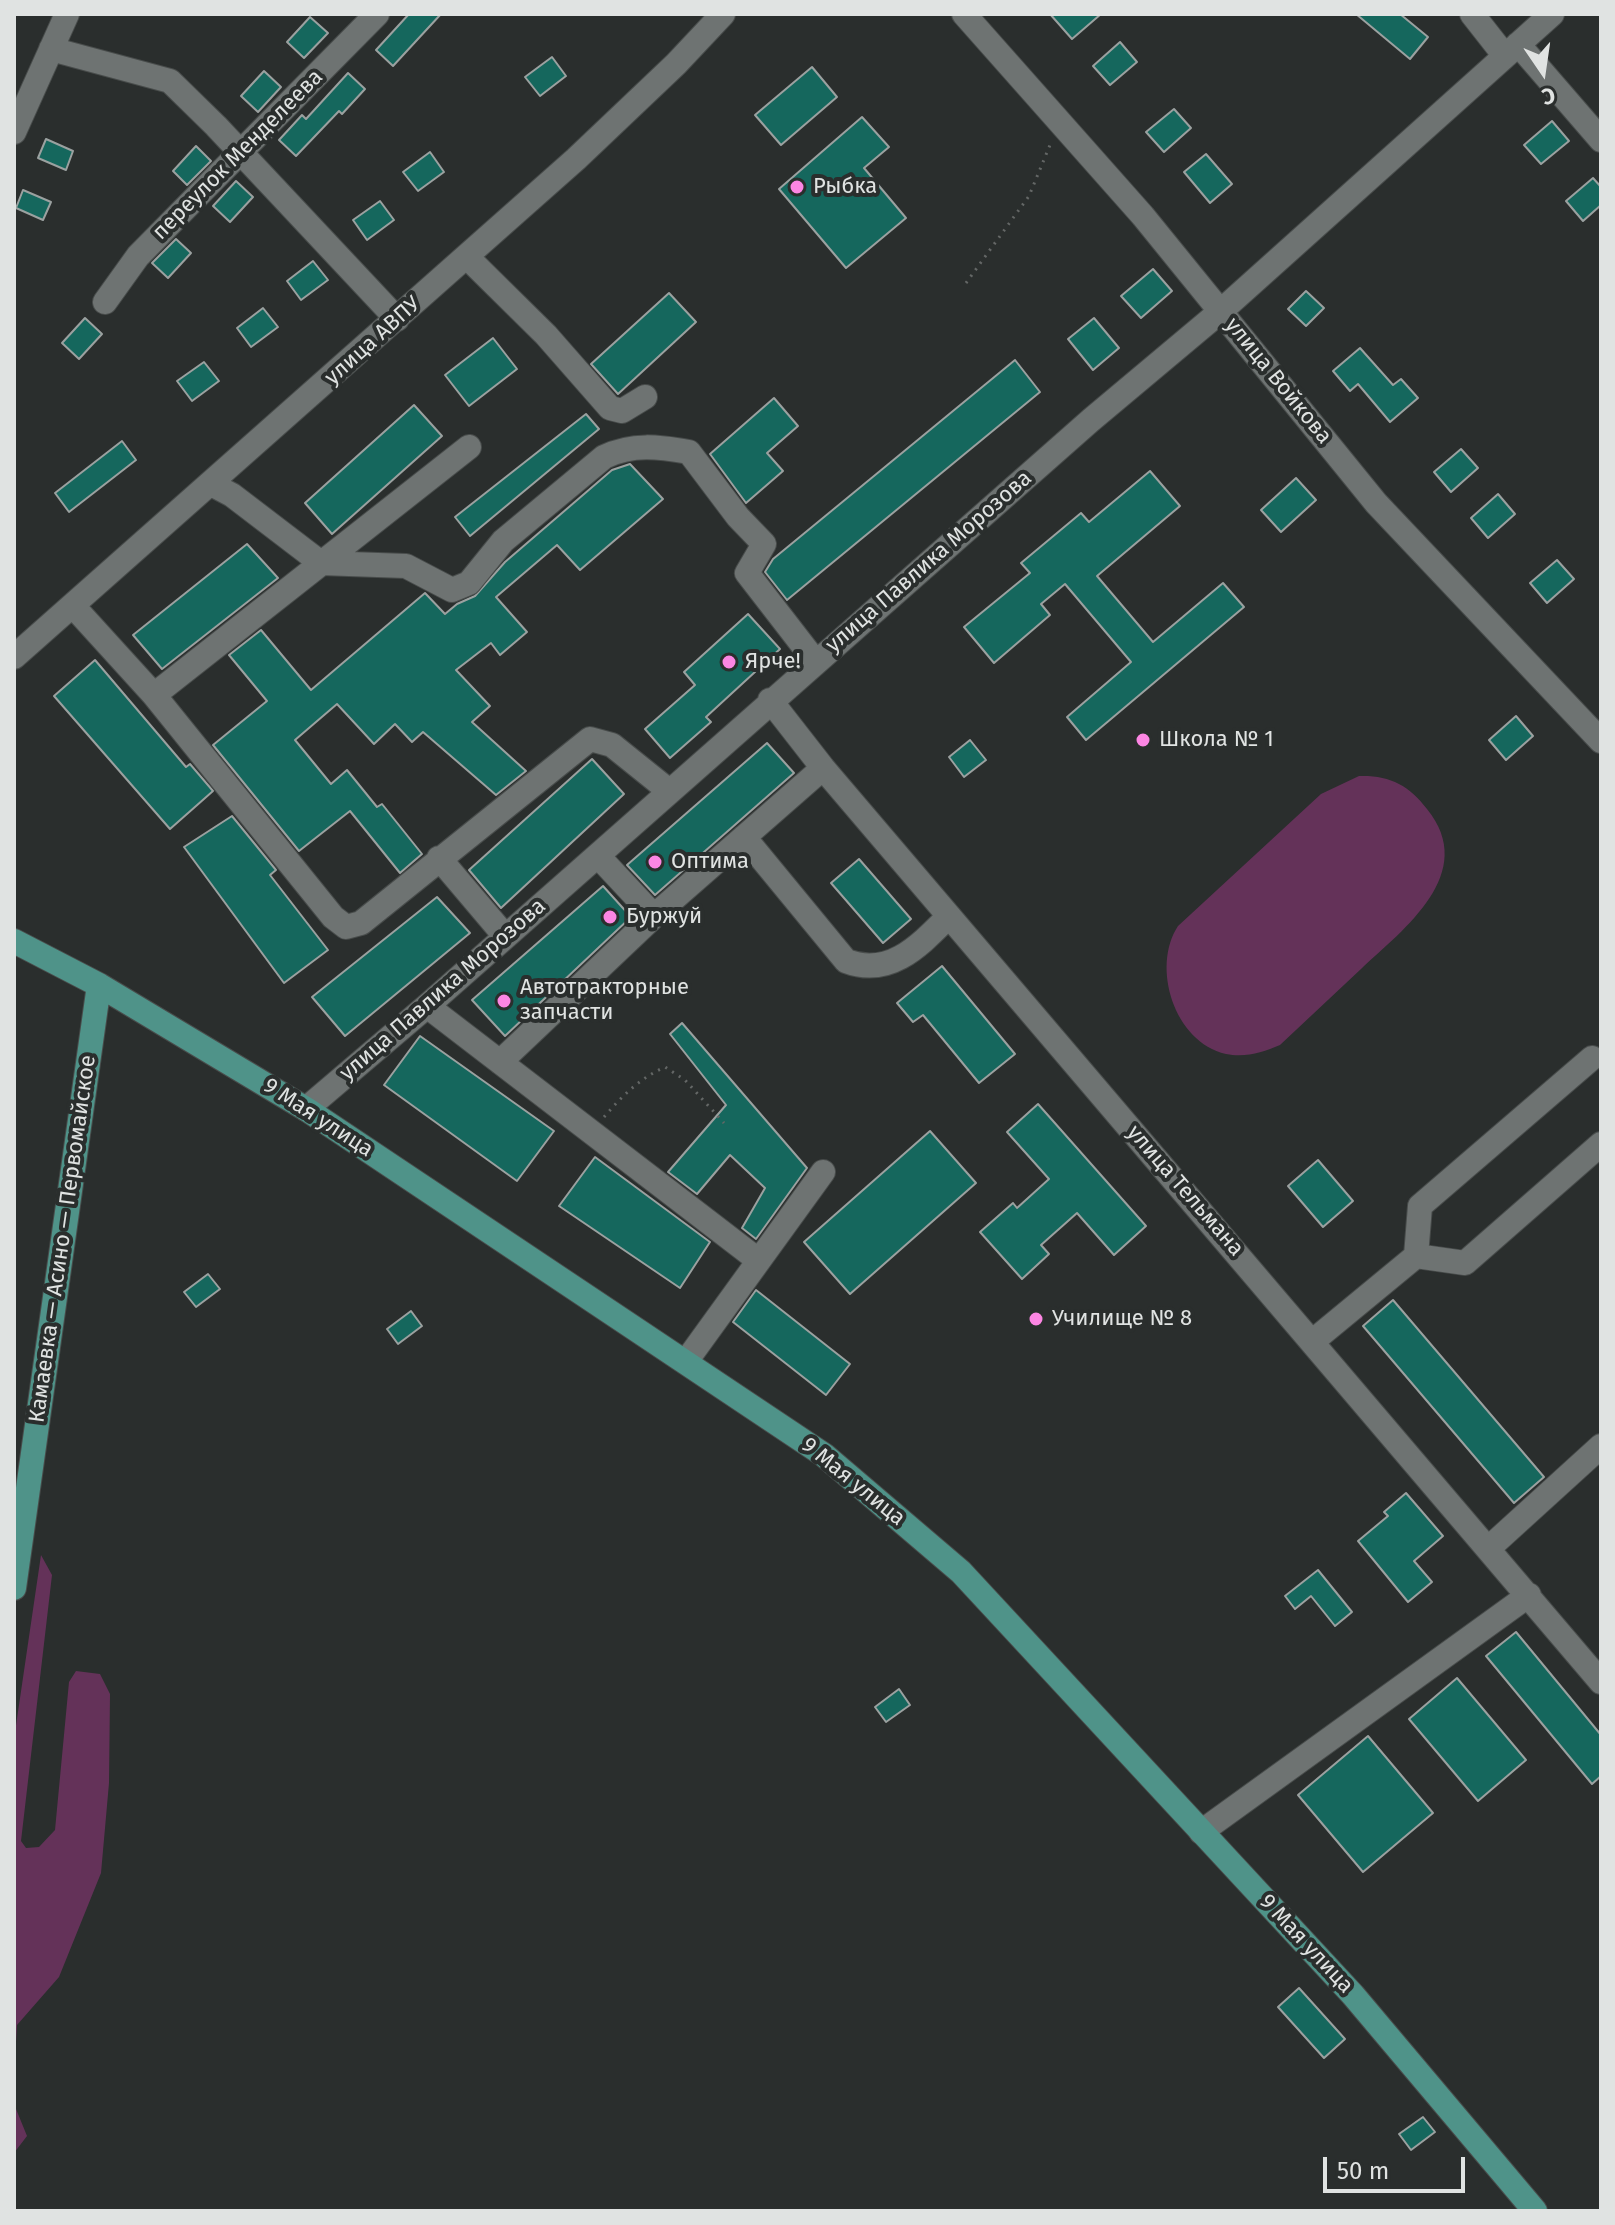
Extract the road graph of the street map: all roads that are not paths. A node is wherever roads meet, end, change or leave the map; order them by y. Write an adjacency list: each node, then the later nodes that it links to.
1 (67, 14): 7 (street)
2 (377, 14): 11 (street, переулок Менделеева)
3 (723, 14): 12 (street, улица АВПУ)
4 (964, 14): 14 (street, улица Войкова)
5 (1472, 14): 8 (street)
6 (1552, 14): 8 (street, улица Павлика Морозова)
7 (51, 49): 9 (street); 11 (street)
8 (1512, 50): 10 (street); 14 (street, улица Павлика Морозова)
9 (14, 132)
10 (1601, 140)
11 (241, 152): 13 (street, переулок Менделеева); 15 (street)
12 (467, 257): 15 (street, улица АВПУ); 16 (street)
13 (105, 302)
14 (1221, 311): 22 (street, улица Павлика Морозова); 25 (street, улица Войкова)
15 (397, 319): 18 (street, улица АВПУ)
16 (645, 397)
17 (469, 447): 19 (street)
18 (213, 485): 19 (street); 20 (street, улица АВПУ)
19 (321, 563): 22 (street); 23 (street)
20 (74, 607): 21 (street, улица АВПУ); 23 (street)
21 (14, 657)
22 (815, 661): 24 (street, улица Павлика Морозова)
23 (154, 695): 30 (street)
24 (770, 700): 26 (street, улица Тельмана); 27 (street, улица Павлика Морозова)
25 (1601, 741)
26 (823, 768): 28 (street); 32 (street, улица Тельмана)
27 (668, 790): 29 (street, улица Павлика Морозова); 30 (street)
28 (744, 837): 31 (street); 32 (street)
29 (598, 856): 31 (street); 33 (street, улица Павлика Морозова)
30 (439, 858): 33 (street)
31 (654, 916): 38 (street)
32 (949, 916): 44 (street, улица Тельмана)
33 (505, 936): 36 (street, улица Павлика Морозова)
34 (14, 941): 35 (main road, 9 Мая улица)
35 (99, 985): 39 (main road, 9 Мая улица); 48 (main road, Камаевка — Асино — Первомайское)
36 (427, 1006): 38 (street); 39 (street, улица Павлика Морозова)
37 (1592, 1058): 42 (street)
38 (500, 1062): 43 (street)
39 (306, 1109): 45 (main road, 9 Мая улица)
40 (1601, 1144): 42 (street)
41 (823, 1172): 43 (street)
42 (1416, 1256): 44 (street)
43 (758, 1260): 45 (street)
44 (1313, 1341): 47 (street, улица Тельмана)
45 (687, 1360): 51 (main road, 9 Мая улица)
46 (1601, 1446): 47 (street)
47 (1490, 1547): 49 (street, улица Тельмана)
48 (14, 1588)
49 (1529, 1595): 50 (street, улица Тельмана); 51 (street)
50 (1601, 1682)
51 (1201, 1832): 52 (main road, 9 Мая улица)
52 (1535, 2211)

